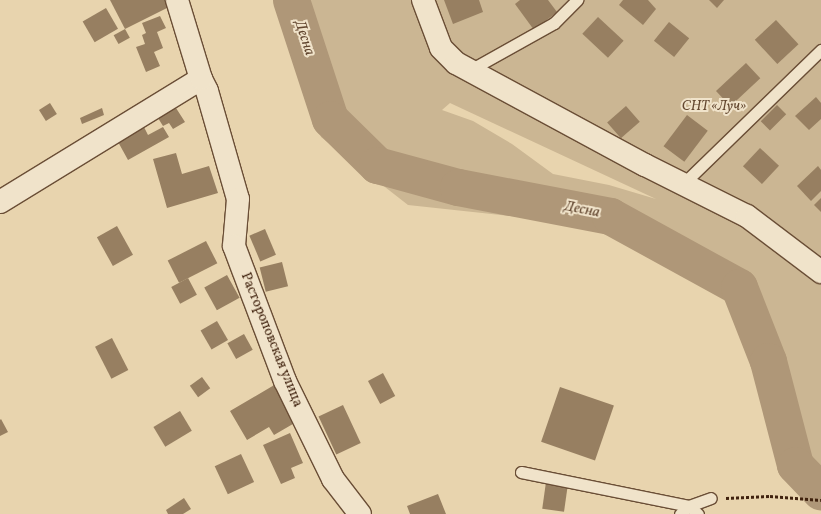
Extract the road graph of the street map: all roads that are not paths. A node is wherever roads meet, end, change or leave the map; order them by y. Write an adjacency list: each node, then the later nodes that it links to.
1 (177, 0): 6 (street)
2 (423, 0): 5 (street)
3 (577, 0): 5 (lane)
4 (821, 50): 7 (lane)
5 (470, 70): 7 (street)
6 (201, 79): 8 (street); 13 (street, Растороповская улица)
7 (684, 182): 9 (street)
8 (0, 202)
9 (821, 272)
10 (521, 472): 12 (lane)
11 (711, 498): 12 (lane)
12 (689, 506): 14 (lane); 15 (lane)
13 (360, 514)
14 (680, 514)
15 (698, 514)

